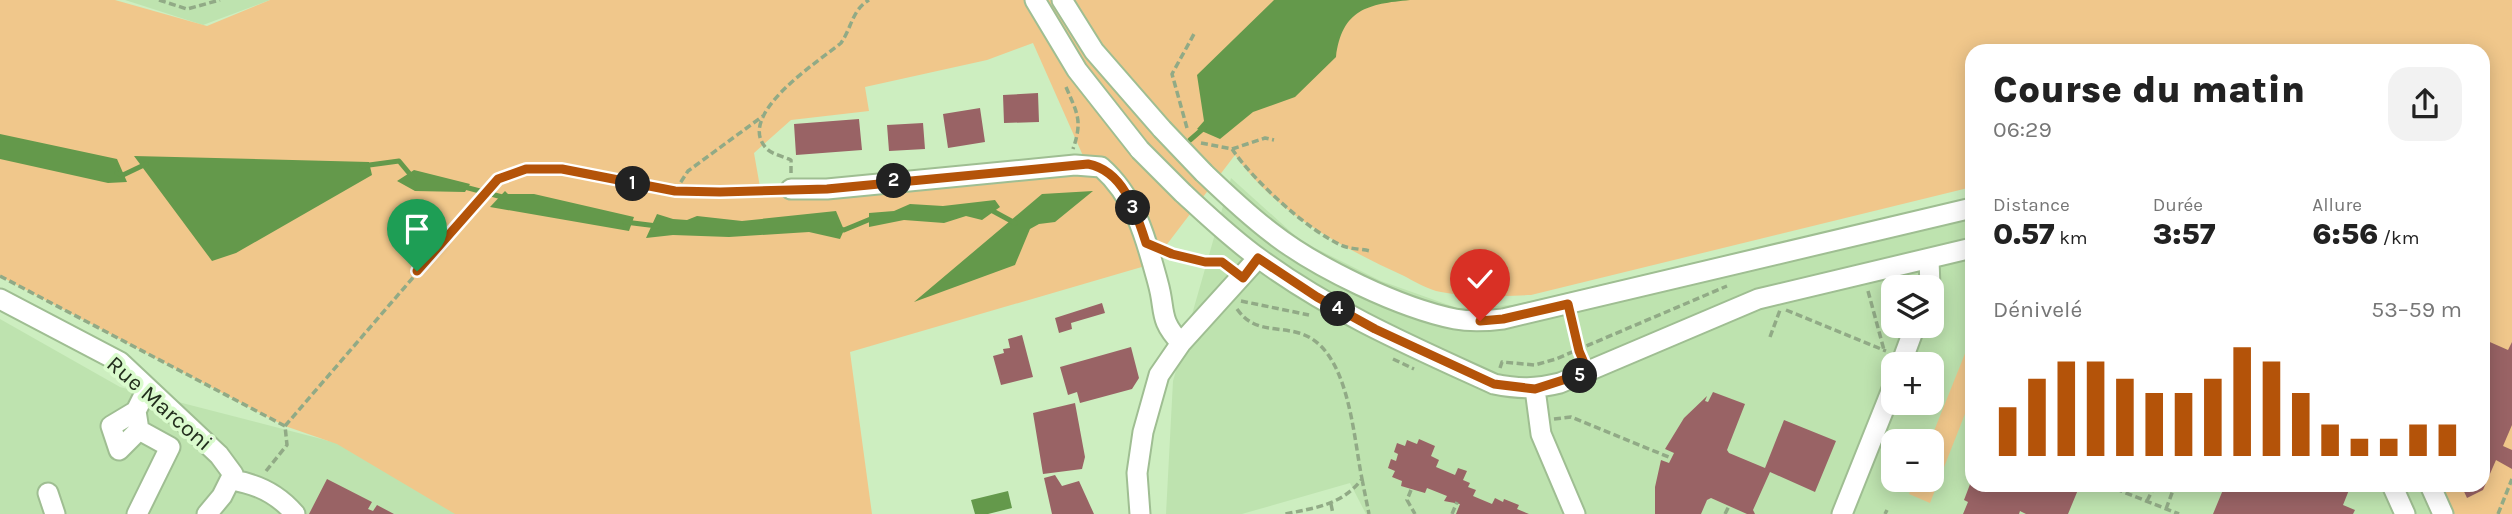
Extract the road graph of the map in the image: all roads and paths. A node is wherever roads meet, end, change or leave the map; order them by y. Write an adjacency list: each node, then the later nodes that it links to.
1 (159, 0): 2 (path)
2 (220, 0)
3 (869, 0): 8 (path)
4 (1035, 0): 20 (street, bridge)
5 (1062, 0): 29 (street, bridge)
6 (1194, 34): 9 (path)
7 (1065, 85): 13 (path)
8 (763, 116): 14 (path); 15 (path)
9 (1188, 131)
10 (1274, 140): 12 (path)
11 (1195, 142): 12 (path)
12 (1232, 149): 19 (path)
13 (1075, 165): 14 (street); 17 (street)
14 (791, 190): 15 (path)
15 (675, 191): 24 (path)
16 (1965, 210): 29 (street)
17 (1146, 243): 25 (path); 32 (street)
18 (1965, 250): 21 (street)
19 (1370, 251)
20 (1258, 258): 25 (street); 39 (street)
21 (1929, 259): 22 (street); 23 (street)
22 (1863, 274): 28 (street); 33 (path)
23 (1930, 275)
24 (0, 276)
25 (1243, 278): 26 (street)
26 (1225, 298): 30 (path); 32 (street); 43 (path)
27 (0, 299): 38 (street, Rue Marconi)
28 (1780, 301): 31 (path); 33 (path); 36 (street)
29 (1568, 304): 36 (path)
30 (1319, 320)
31 (1770, 337)
32 (1181, 343): 62 (street)
33 (1884, 350): 34 (path)
34 (1887, 352)
35 (1388, 357): 37 (path)
36 (1588, 372): 39 (street)
37 (1424, 374)
38 (147, 389): 44 (street, Rue Marconi); 59 (street)
39 (1535, 389): 41 (street)
40 (1882, 415): 70 (street)
41 (1538, 421): 42 (path); 68 (street)
42 (1671, 458)
43 (1362, 479): 55 (path); 65 (path)
44 (230, 480): 60 (street); 61 (street)
45 (2512, 480): 74 (path)
46 (1411, 490): 66 (path)
47 (2124, 492): 53 (path)
48 (2152, 492): 53 (path)
49 (2172, 492): 57 (path)
50 (2395, 492): 72 (street)
51 (2433, 492): 73 (street)
52 (48, 493): 58 (street)
53 (2147, 501): 57 (path)
54 (1457, 502): 67 (path)
55 (1331, 503): 63 (path); 64 (path)
56 (1729, 506): 69 (path)
57 (2166, 509): 71 (path)
58 (55, 514)
59 (137, 514)
60 (207, 514)
61 (295, 514)
62 (1140, 514)
63 (1285, 514)
64 (1333, 514)
65 (1369, 514)
66 (1415, 514)
67 (1452, 514)
68 (1575, 514)
69 (1726, 514)
70 (1842, 514)
71 (2179, 514)
72 (2405, 514)
73 (2443, 514)
74 (2498, 514)

